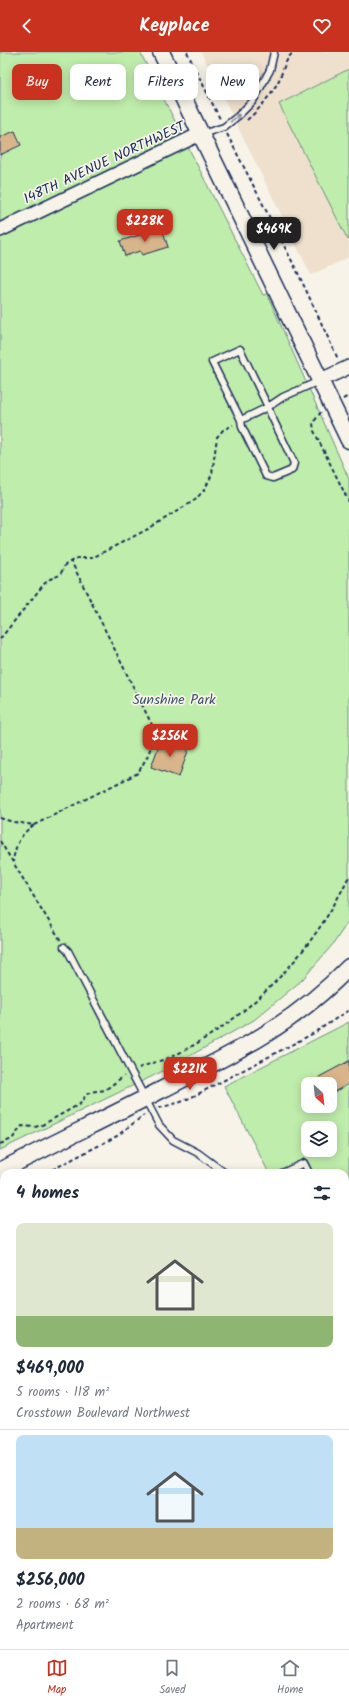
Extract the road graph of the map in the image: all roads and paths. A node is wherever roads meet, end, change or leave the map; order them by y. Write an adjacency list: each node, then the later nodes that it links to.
1 (161, 52): 5 (street)
2 (187, 52): 4 (path)
3 (274, 52): 5 (lane, one-way to 3)
4 (219, 118)
5 (200, 134): 7 (street, 148TH AVENUE NORTHWEST); 9 (street)
6 (229, 136): 8 (path)
7 (0, 230)
8 (344, 364): 9 (street)
9 (321, 380): 10 (lane); 13 (street)
10 (268, 407): 12 (lane); 12 (lane); 12 (lane)
11 (325, 409): 14 (path)
12 (241, 420): 15 (path)
13 (349, 440)
14 (349, 502)
15 (71, 561): 16 (path); 18 (path)
16 (0, 639)
17 (0, 818): 18 (path)
18 (34, 825): 20 (path)
19 (0, 841): 20 (path)
20 (13, 862): 22 (path)
21 (349, 876): 25 (path)
22 (64, 947): 27 (lane)
23 (349, 967): 27 (street)
24 (349, 1010): 28 (path)
25 (137, 1069)
26 (126, 1075): 30 (path)
27 (146, 1098): 31 (street); 33 (lane)
28 (161, 1107)
29 (143, 1116): 32 (path)
30 (0, 1144)
31 (2, 1169)
32 (54, 1169)
33 (219, 1169)
34 (291, 1169): 35 (lane)
35 (307, 1169)

